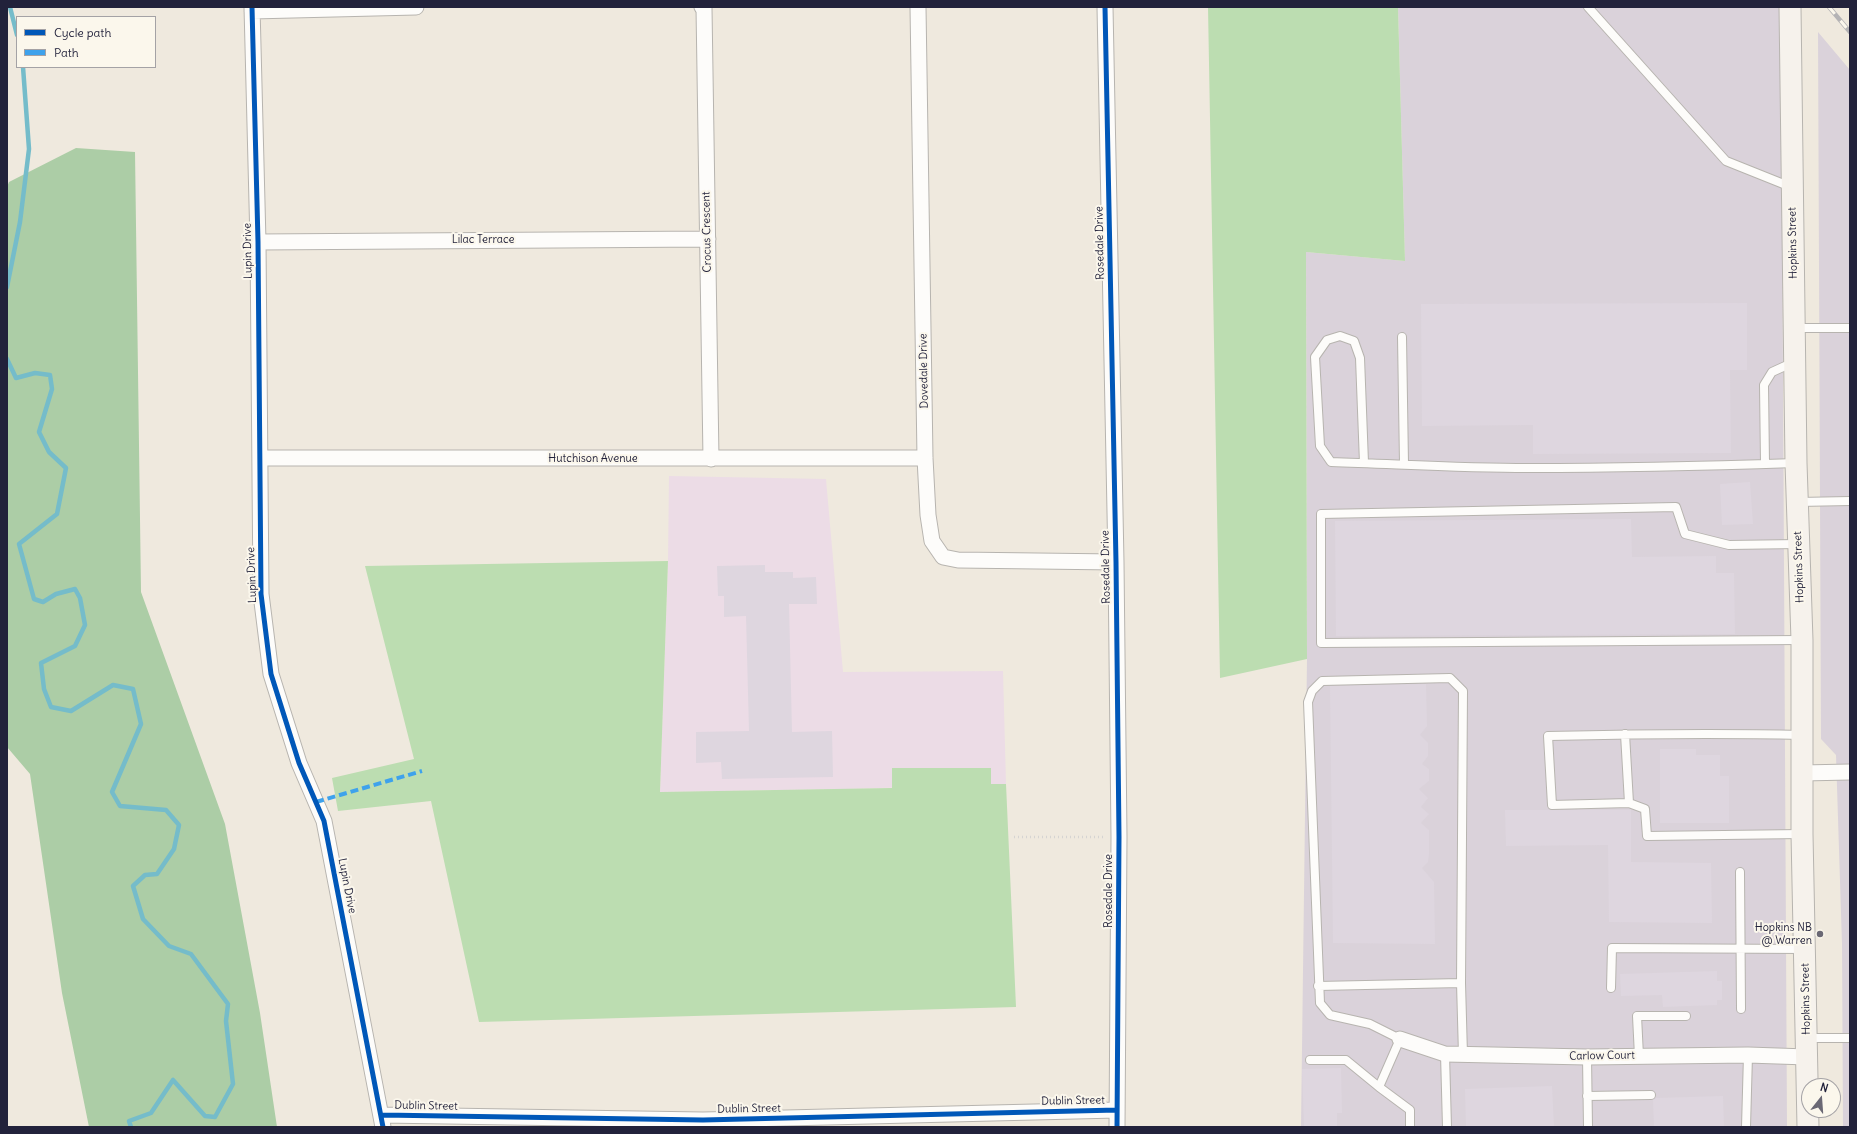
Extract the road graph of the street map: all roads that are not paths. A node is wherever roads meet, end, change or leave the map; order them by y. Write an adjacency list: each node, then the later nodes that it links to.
1 (416, 7): 7 (street)
2 (702, 7): 9 (street, Crocus Crescent)
3 (918, 7): 16 (street, Dovedale Drive)
4 (1105, 7): 25 (street, Rosedale Drive)
5 (1588, 7): 8 (lane)
6 (1790, 7): 8 (main road, Hopkins Street)
7 (252, 9): 10 (street, Lupin Drive)
8 (1792, 188): 11 (main road, Hopkins Street)
9 (708, 239): 10 (street, Lilac Terrace); 17 (street, Crocus Crescent)
10 (258, 242): 15 (street, Lupin Drive)
11 (1794, 328): 12 (lane); 14 (main road, Hopkins Street)
12 (1850, 328)
13 (1402, 338): 20 (lane)
14 (1795, 362): 19 (main road, Hopkins Street); 21 (lane)
15 (260, 458): 17 (street, Hutchison Avenue); 54 (street, Lupin Drive)
16 (925, 458): 17 (street, Hutchison Avenue); 25 (street, Dovedale Drive)
17 (711, 459)
18 (1364, 463): 18 (lane); 20 (lane)
19 (1796, 463): 21 (lane); 23 (main road, Hopkins Street)
20 (1404, 464): 21 (lane)
21 (1765, 464)
22 (1850, 501): 23 (lane)
23 (1797, 502): 24 (main road, Hopkins Street)
24 (1798, 544): 26 (main road, Hopkins Street); 26 (lane)
25 (1116, 562): 53 (street, Rosedale Drive)
26 (1802, 640): 28 (main road, Hopkins Street)
27 (1625, 734): 28 (lane); 31 (lane); 31 (lane)
28 (1802, 735): 30 (main road, Hopkins Street)
29 (1850, 772): 30 (street)
30 (1802, 773): 32 (main road, Hopkins Street)
31 (1628, 803): 32 (lane)
32 (1802, 834): 35 (main road, Hopkins Street)
33 (1740, 872): 34 (lane)
34 (1740, 948): 35 (lane); 38 (lane); 39 (lane)
35 (1806, 949): 43 (main road, Hopkins Street)
36 (1461, 983): 37 (lane); 37 (lane); 45 (lane)
37 (1318, 986): 42 (lane)
38 (1611, 988)
39 (1741, 1009)
40 (1686, 1016): 47 (lane)
41 (1850, 1038): 43 (lane)
42 (1400, 1039): 44 (street, Carlow Court); 50 (lane)
43 (1807, 1048): 46 (street, Carlow Court); 60 (main road, Hopkins Street)
44 (1445, 1054): 45 (street, Carlow Court); 57 (lane)
45 (1463, 1055): 48 (street, Carlow Court)
46 (1748, 1055): 47 (street, Carlow Court); 59 (lane)
47 (1639, 1056): 48 (street, Carlow Court)
48 (1587, 1057): 52 (lane)
49 (1310, 1060): 50 (lane)
50 (1379, 1087): 56 (lane)
51 (1651, 1094): 52 (lane)
52 (1587, 1096): 58 (lane)
53 (1117, 1110): 54 (street, Dublin Street); 55 (street, Rosedale Drive)
54 (383, 1121)
55 (1117, 1127)
56 (1410, 1127)
57 (1447, 1127)
58 (1588, 1127)
59 (1746, 1127)
60 (1808, 1127)

